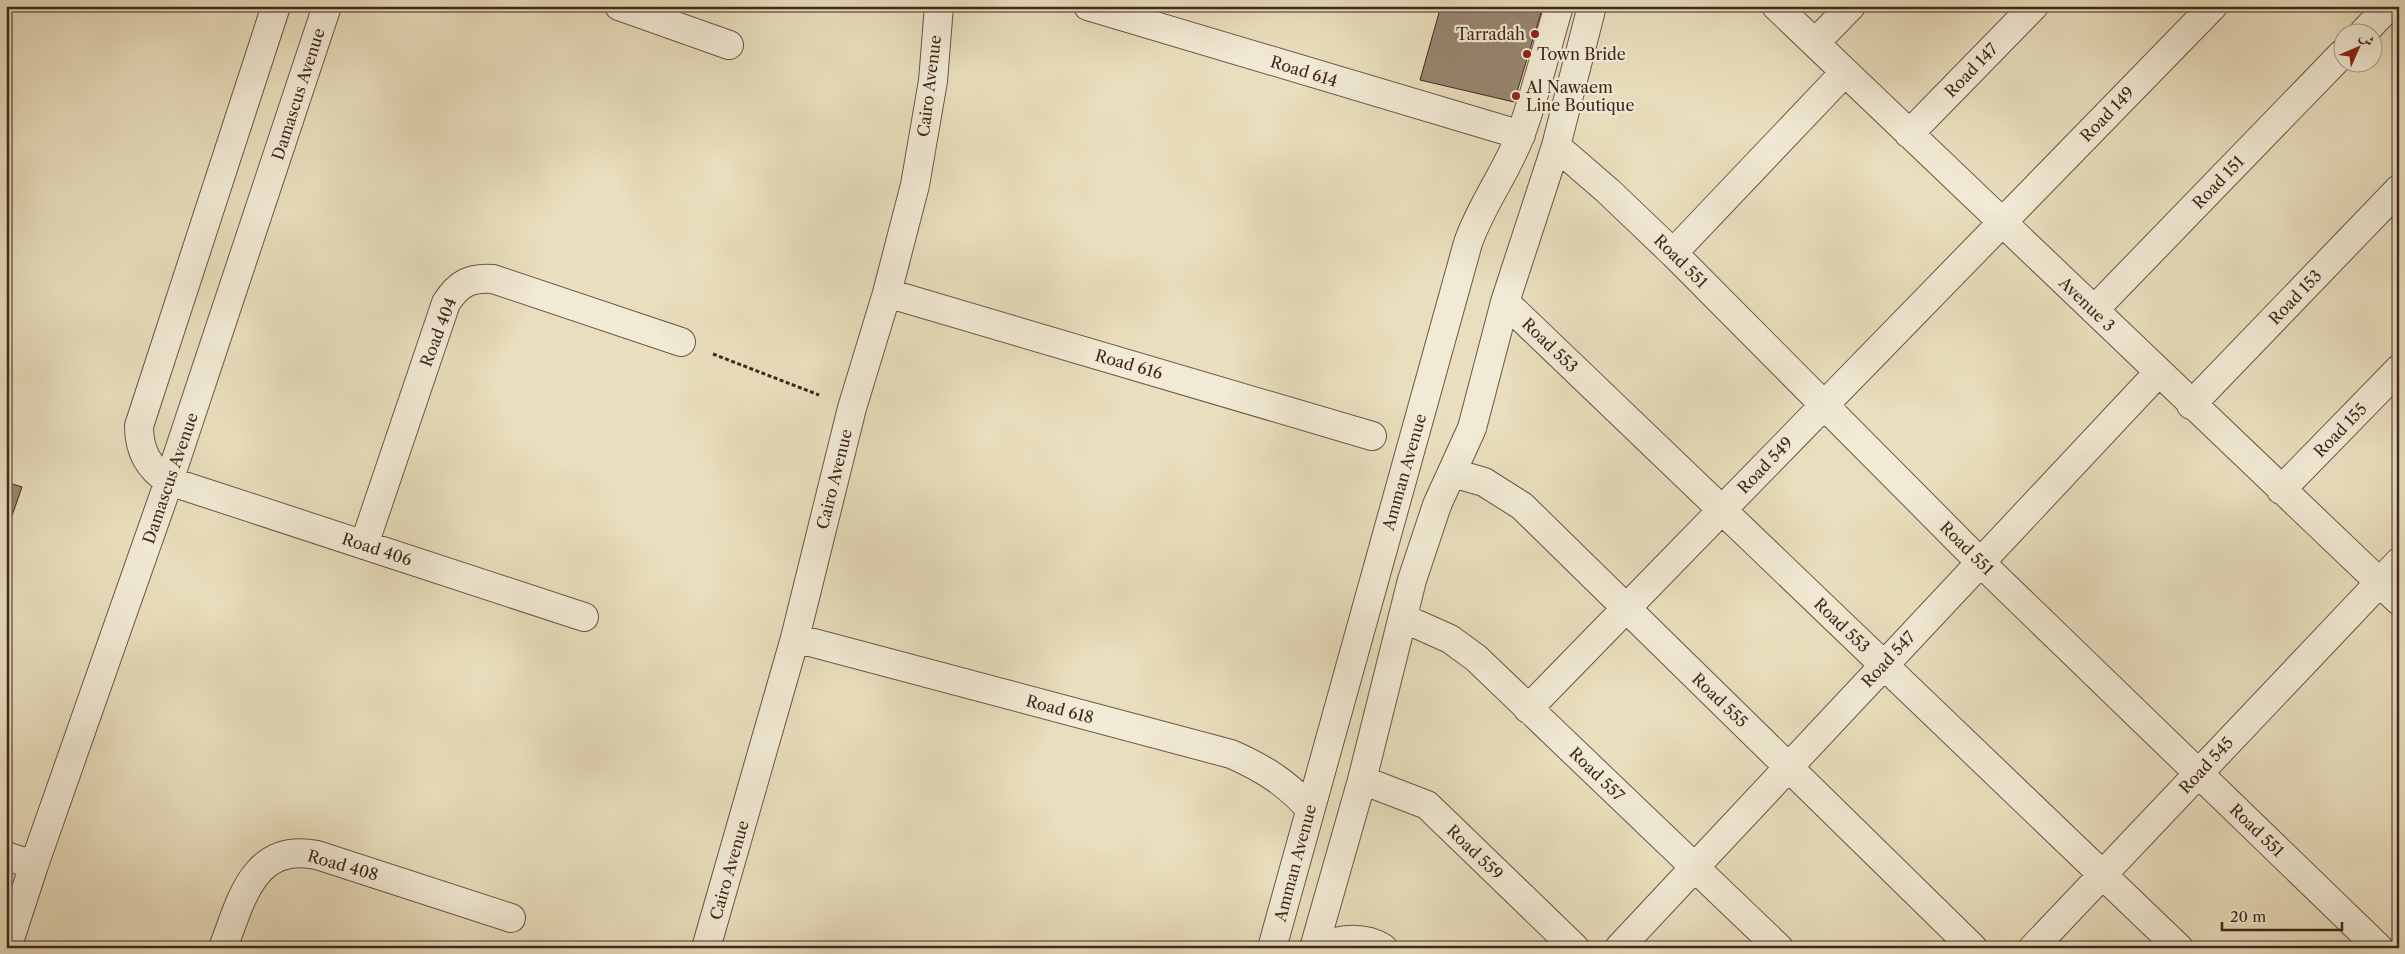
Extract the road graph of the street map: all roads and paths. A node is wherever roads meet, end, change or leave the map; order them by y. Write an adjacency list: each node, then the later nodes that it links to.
1 (276, 6): 37 (street, Road 406)
2 (327, 6): 37 (street, Damascus Avenue)
3 (619, 6): 15 (street)
4 (939, 6): 26 (street, Cairo Avenue)
5 (1088, 6): 19 (street, Road 614)
6 (1559, 6): 19 (street, Amman Avenue)
7 (1592, 6): 20 (street)
8 (1776, 6): 14 (street, Avenue 3)
9 (1851, 6): 14 (street)
10 (2034, 6): 18 (street, Road 147)
11 (2212, 6): 24 (street, Road 149)
12 (2389, 6): 13 (street)
13 (2374, 22)
14 (1815, 43): 17 (street, Avenue 3)
15 (729, 44)
16 (2332, 64): 28 (street, Road 151)
17 (1845, 72): 18 (street, Avenue 3); 25 (street)
18 (1909, 134): 24 (street, Avenue 3)
19 (1520, 135): 21 (street, Amman Avenue)
20 (1556, 146): 23 (street); 25 (street, Road 551)
21 (1502, 175): 23 (street); 54 (street, Amman Avenue)
22 (2399, 189): 33 (street, Road 153)
23 (1542, 192): 27 (street)
24 (2001, 222): 28 (street, Avenue 3); 32 (street, Road 549)
25 (1674, 253): 32 (street, Road 551)
26 (887, 293): 34 (street, Cairo Avenue); 35 (street, Road 616)
27 (1505, 302): 36 (street); 39 (street, Road 553)
28 (2094, 310): 31 (street, Avenue 3)
29 (681, 342): 34 (path); 40 (street, Road 404)
30 (2399, 369): 38 (street, Road 155)
31 (2158, 373): 33 (street, Avenue 3); 41 (street, Road 547)
32 (1824, 404): 39 (street, Road 549); 41 (street, Road 551)
33 (2191, 405): 38 (street, Avenue 3)
34 (852, 408): 48 (street, Cairo Avenue)
35 (1372, 436)
36 (1452, 472): 45 (street, Road 555); 47 (street)
37 (169, 481): 40 (street, Road 406); 56 (street, Damascus Avenue)
38 (2281, 490): 43 (street, Avenue 3)
39 (1722, 509): 45 (street, Road 549); 49 (street, Road 553)
40 (364, 545): 46 (street, Road 406)
41 (1979, 561): 49 (street, Road 547); 52 (street, Road 551)
42 (2399, 562): 43 (street, Road 545)
43 (2379, 582): 44 (street, Avenue 3); 52 (street, Road 545)
44 (2399, 601)
45 (1626, 608): 50 (street, Road 549); 51 (street, Road 555)
46 (584, 617)
47 (1403, 618): 50 (street, Road 557); 53 (street)
48 (795, 638): 54 (street, Road 618); 62 (street, Cairo Avenue)
49 (1883, 664): 51 (street, Road 547); 58 (street, Road 553)
50 (1528, 708): 57 (street, Road 557)
51 (1788, 766): 57 (street, Road 547); 69 (street, Road 555)
52 (2199, 773): 58 (street, Road 545); 72 (street, Road 551)
53 (1362, 780): 64 (street); 66 (street, Road 559)
54 (1310, 809): 63 (street, Amman Avenue)
55 (6, 856): 56 (street)
56 (34, 865): 60 (street, Damascus Avenue)
57 (1694, 867): 67 (street, Road 547); 68 (street, Road 557)
58 (2103, 874): 70 (street, Road 545); 71 (street, Road 553)
59 (511, 918): 61 (street, Road 408)
60 (7, 948)
61 (223, 948)
62 (706, 948)
63 (1272, 948)
64 (1316, 948): 65 (street)
65 (1383, 948)
66 (1575, 948)
67 (1619, 948)
68 (1779, 948)
69 (1973, 948)
70 (2033, 948)
71 (2179, 948)
72 (2379, 948)

